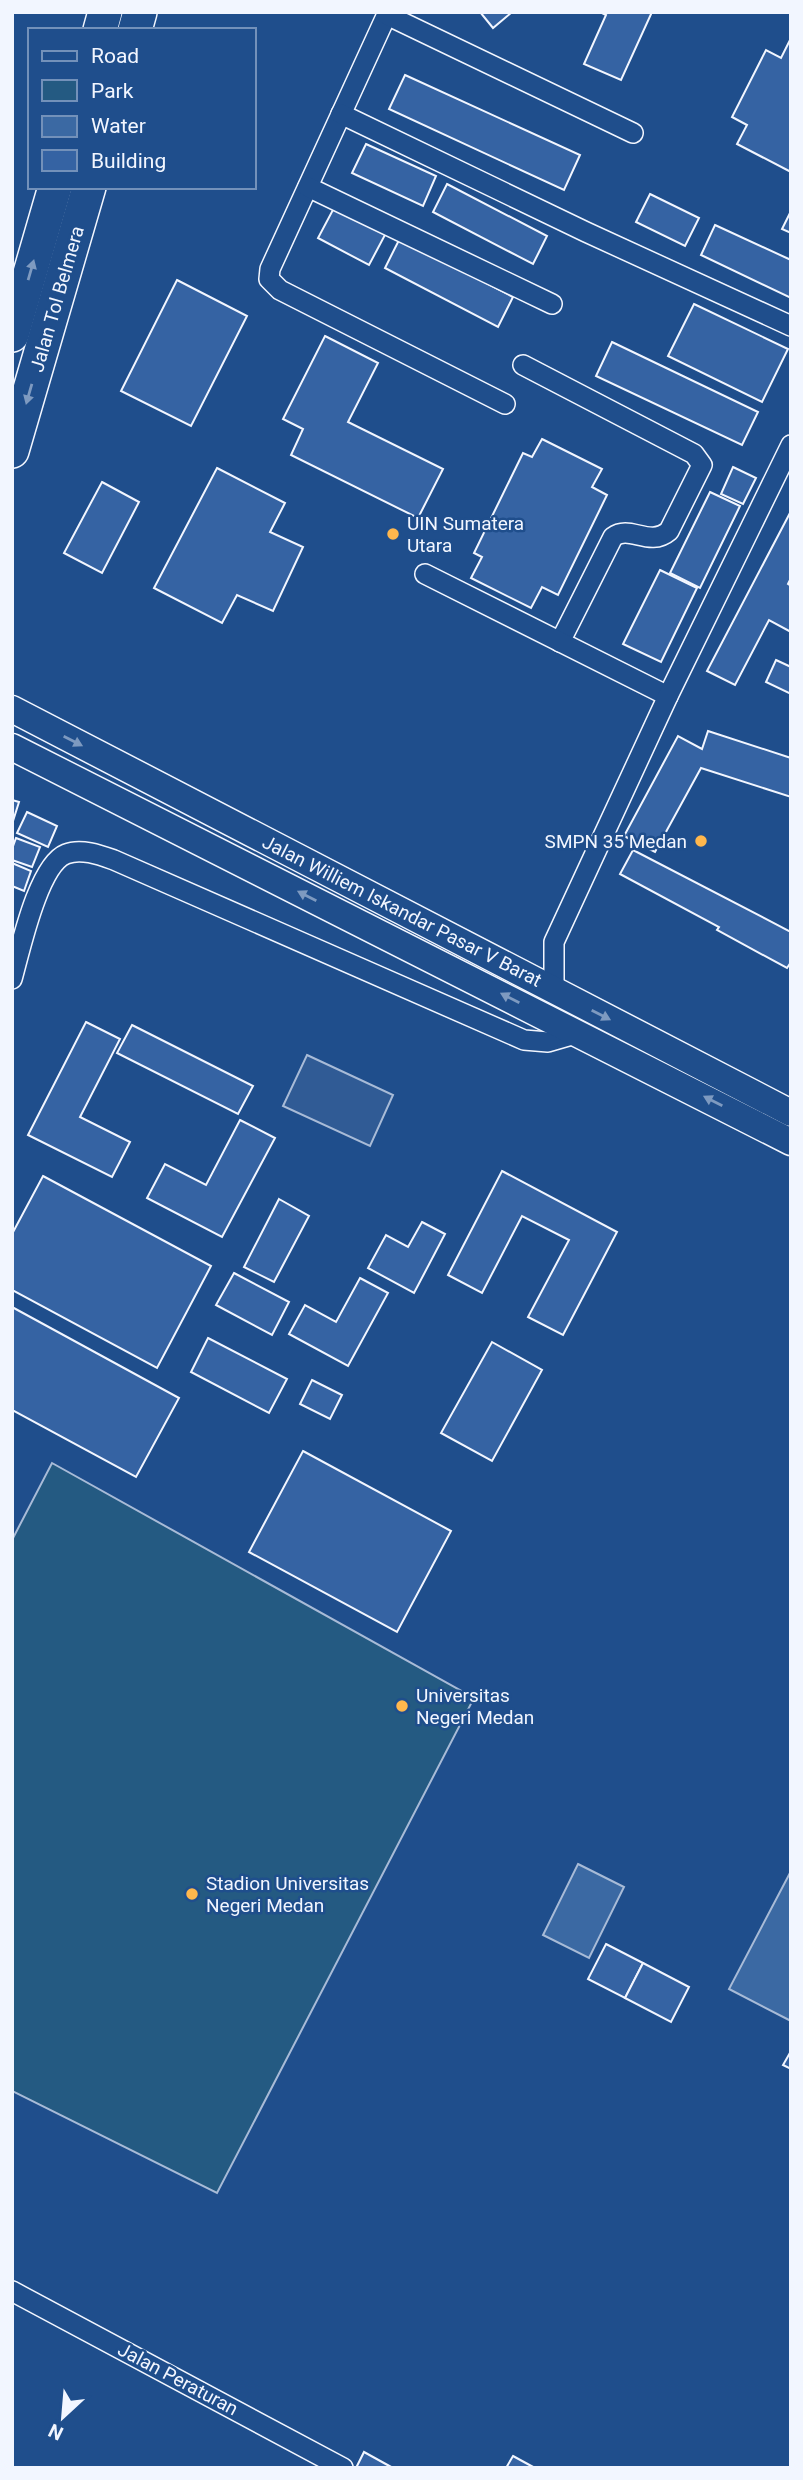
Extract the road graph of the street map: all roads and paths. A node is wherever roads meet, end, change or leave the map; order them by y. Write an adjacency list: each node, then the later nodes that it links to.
1 (387, 14): 2 (street); 3 (street)
2 (341, 114): 4 (street); 8 (street)
3 (633, 133)
4 (308, 187): 7 (street); 11 (street)
5 (54, 189): 9 (highway, Jalan Tol Belmera, one-way to 5)
6 (88, 189): 13 (highway, Jalan Tol Belmera, one-way to 13)
7 (552, 304)
8 (791, 326)
9 (12, 335)
10 (523, 366): 15 (street)
11 (505, 404)
12 (791, 444): 16 (street)
13 (12, 451)
14 (425, 574): 15 (street)
15 (560, 642): 16 (street)
16 (668, 696): 20 (street)
17 (12, 709): 20 (street, Jalan Williem Iskandar Pasar V Barat, one-way to 20)
18 (12, 747): 21 (street, Jalan Williem Iskandar Pasar V Barat, one-way to 18)
19 (12, 979): 21 (street)
20 (554, 990): 22 (street, Jalan Williem Iskandar Pasar V Barat, one-way to 22)
21 (579, 1033): 23 (street, Jalan Williem Iskandar Pasar V Barat, one-way to 21)
22 (791, 1113)
23 (791, 1142)
24 (12, 2291): 25 (street, Jalan Peraturan)
25 (343, 2468)

